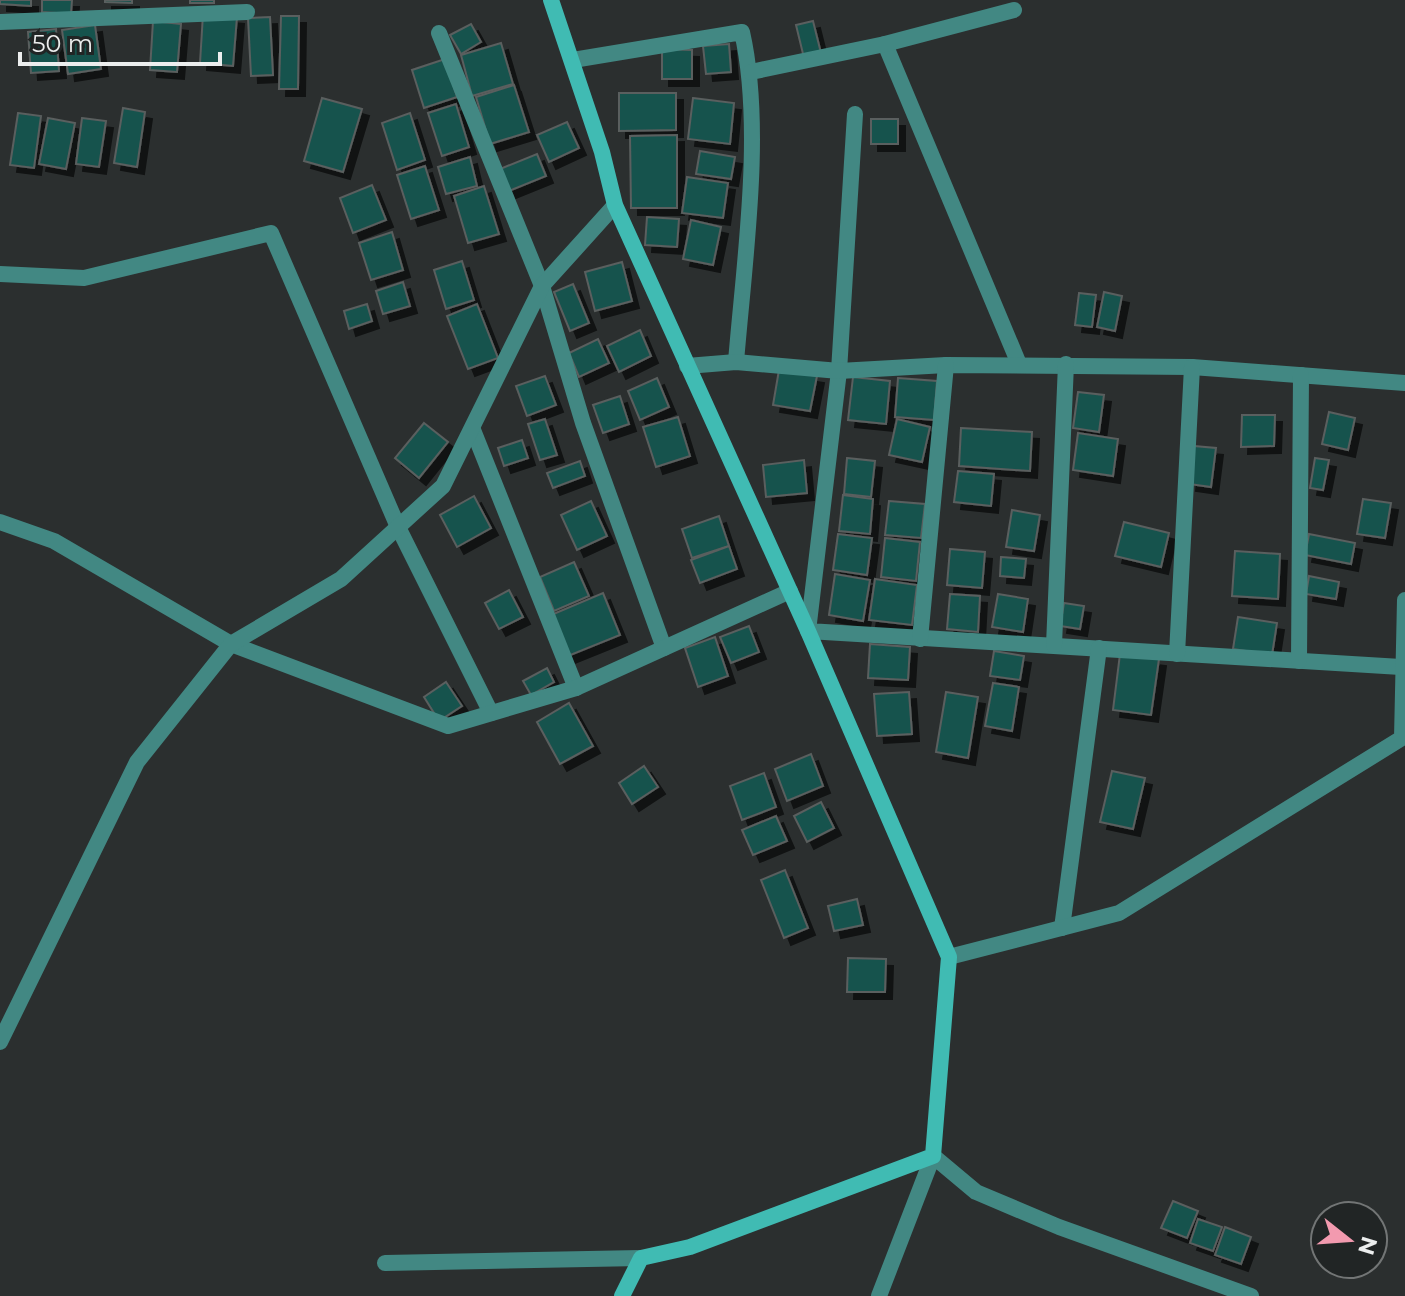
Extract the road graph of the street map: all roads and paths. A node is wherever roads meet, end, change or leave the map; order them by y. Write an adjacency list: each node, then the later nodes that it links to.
1 (551, 0): 7 (main road)
2 (1014, 10): 6 (street)
3 (247, 12): 4 (street)
4 (0, 22)
5 (439, 33): 12 (street)
6 (885, 44): 8 (street); 14 (street)
7 (573, 60): 8 (street); 10 (main road)
8 (751, 72): 13 (street)
9 (855, 114): 19 (street)
10 (615, 205): 12 (street); 17 (main road)
11 (0, 274): 24 (street)
12 (542, 286): 22 (street); 31 (street)
13 (736, 362): 17 (street); 19 (street)
14 (1019, 364): 15 (street); 16 (street)
15 (1066, 364): 18 (street); 30 (street)
16 (946, 365): 19 (street); 28 (street)
17 (687, 366): 25 (main road)
18 (1192, 367): 20 (street); 33 (street)
19 (839, 371): 27 (street)
20 (1301, 375): 21 (street); 34 (street)
21 (1405, 383)
22 (473, 430): 24 (street); 36 (street)
23 (0, 522): 29 (street)
24 (398, 527): 29 (street); 37 (street)
25 (790, 591): 27 (main road); 31 (street)
26 (1405, 600): 35 (street)
27 (808, 631): 28 (street); 39 (main road)
28 (920, 639): 30 (street)
29 (231, 644): 37 (street); 40 (street)
30 (1054, 645): 32 (street)
31 (664, 648): 36 (street)
32 (1099, 648): 33 (street); 38 (street)
33 (1177, 654): 34 (street)
34 (1299, 661): 35 (street)
35 (1401, 667): 38 (street)
36 (576, 688): 37 (street)
37 (491, 713)
38 (1062, 928): 39 (street)
39 (949, 957): 41 (main road)
40 (0, 1042)
41 (933, 1156): 42 (main road); 45 (street); 46 (street)
42 (641, 1258): 43 (street); 44 (main road)
43 (385, 1263)
44 (622, 1296)
45 (879, 1296)
46 (1251, 1296)

